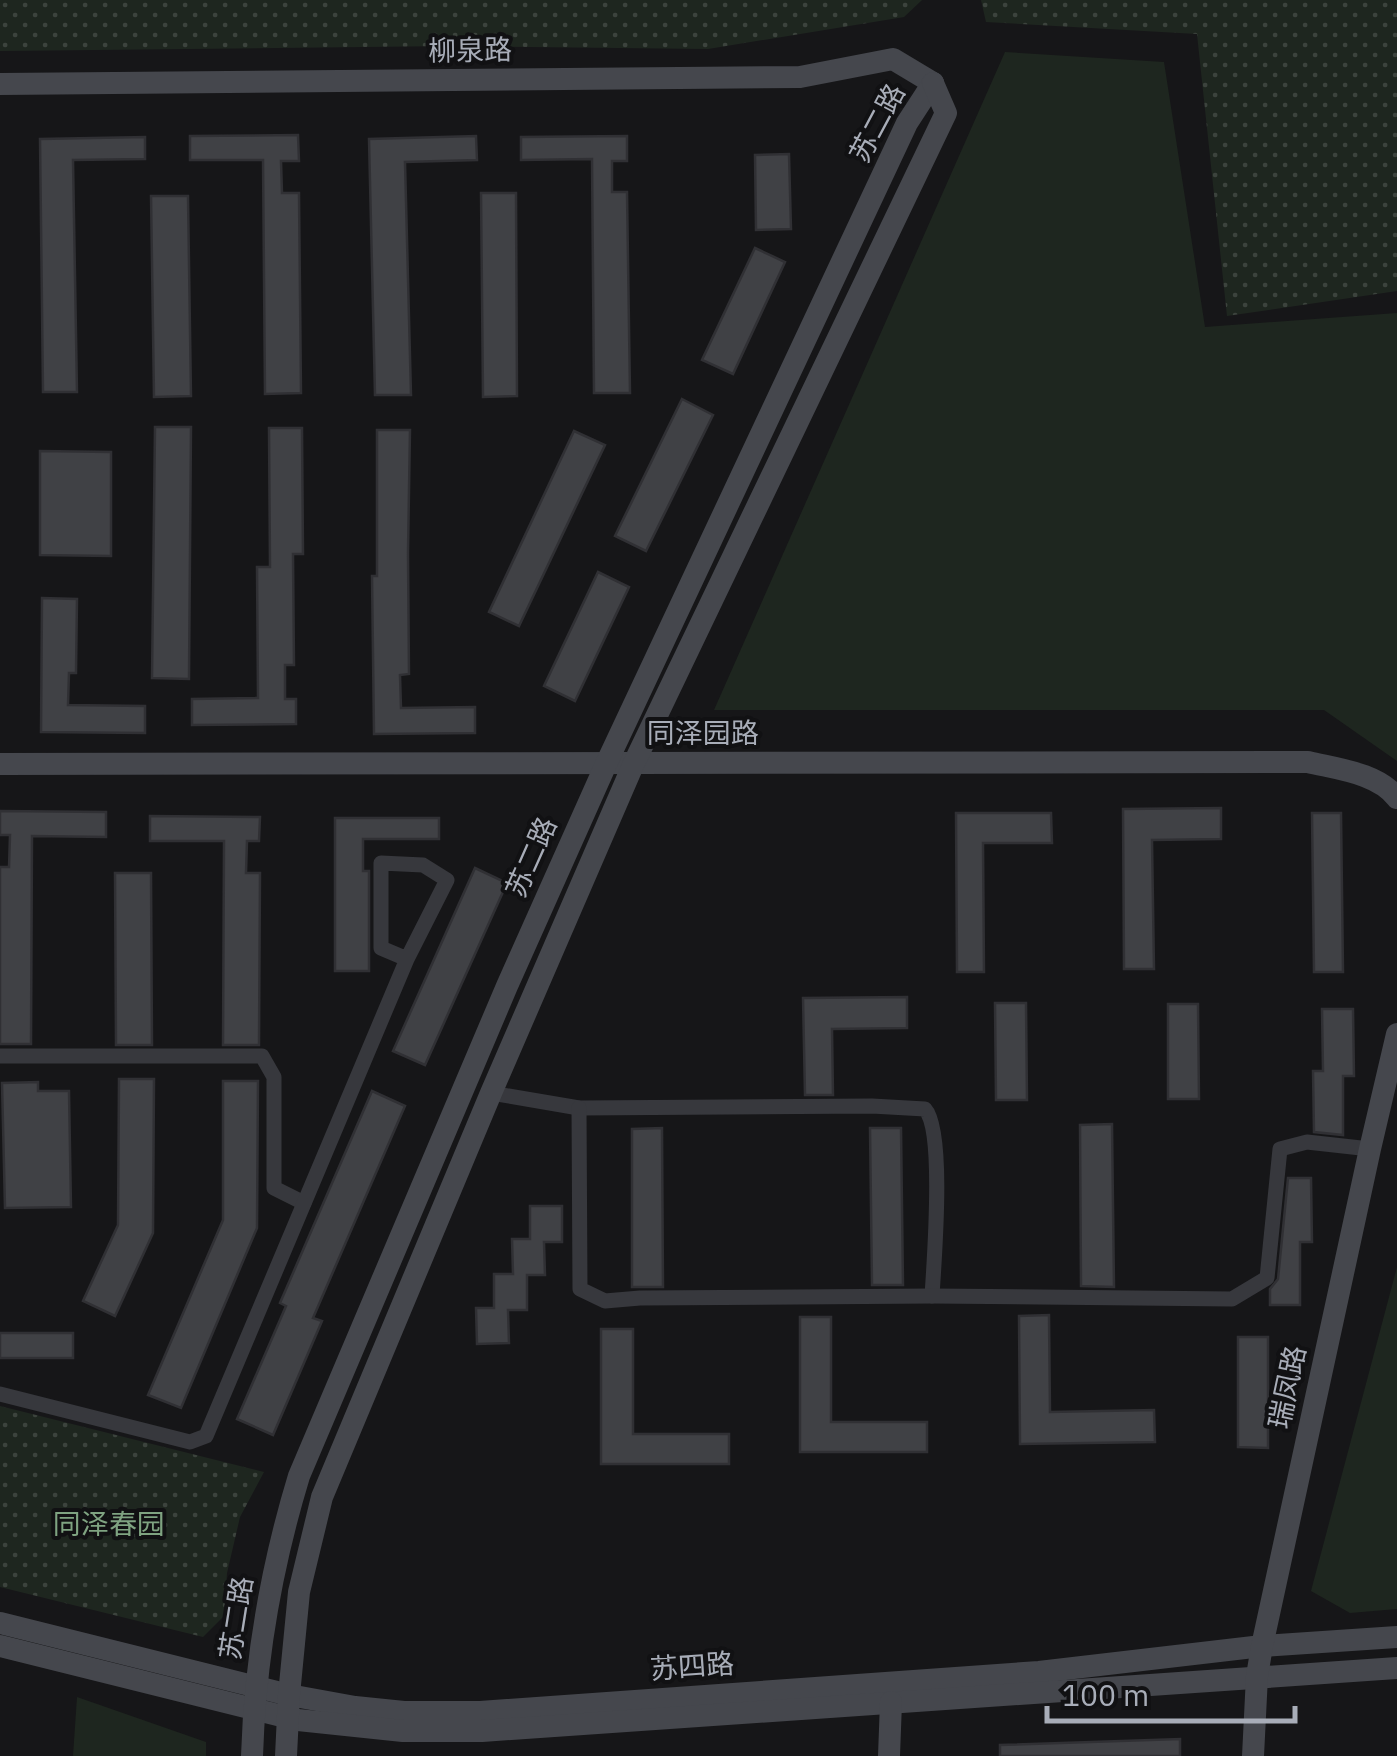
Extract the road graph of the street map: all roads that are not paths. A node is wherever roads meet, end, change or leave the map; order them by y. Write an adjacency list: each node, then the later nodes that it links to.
1 (933, 83): 2 (street, 柳泉路); 3 (street, 苏二路); 4 (street, 苏二路)
2 (0, 84)
3 (607, 762): 4 (street, 同泽园路); 5 (street, 同泽园路); 22 (street, 苏二路)
4 (634, 763): 6 (street, 同泽园路); 10 (street, 苏二路)
5 (0, 764)
6 (1397, 798)
7 (407, 960): 7 (street); 13 (street)
8 (1397, 1034): 12 (street, 瑞凤路)
9 (0, 1056): 13 (street)
10 (491, 1093): 11 (street); 24 (street, 苏二路)
11 (579, 1108): 14 (street); 14 (street)
12 (1370, 1149): 14 (street); 19 (street, 瑞凤路)
13 (304, 1203): 15 (street)
14 (932, 1296)
15 (0, 1394)
16 (0, 1623): 22 (street, 苏四路)
17 (1397, 1637): 19 (street, 苏四路)
18 (0, 1646): 22 (street, 苏四路)
19 (1262, 1646): 21 (street, 瑞凤路); 24 (street, 苏四路)
20 (1397, 1668): 21 (street, 苏四路)
21 (1257, 1676): 23 (street, 苏四路); 28 (street, 瑞凤路)
22 (254, 1698): 24 (street, 苏四路); 25 (street, 苏二路)
23 (891, 1702): 24 (street, 苏四路); 27 (street)
24 (288, 1706): 26 (street, 苏二路)
25 (252, 1756)
26 (286, 1756)
27 (889, 1756)
28 (1254, 1756)

